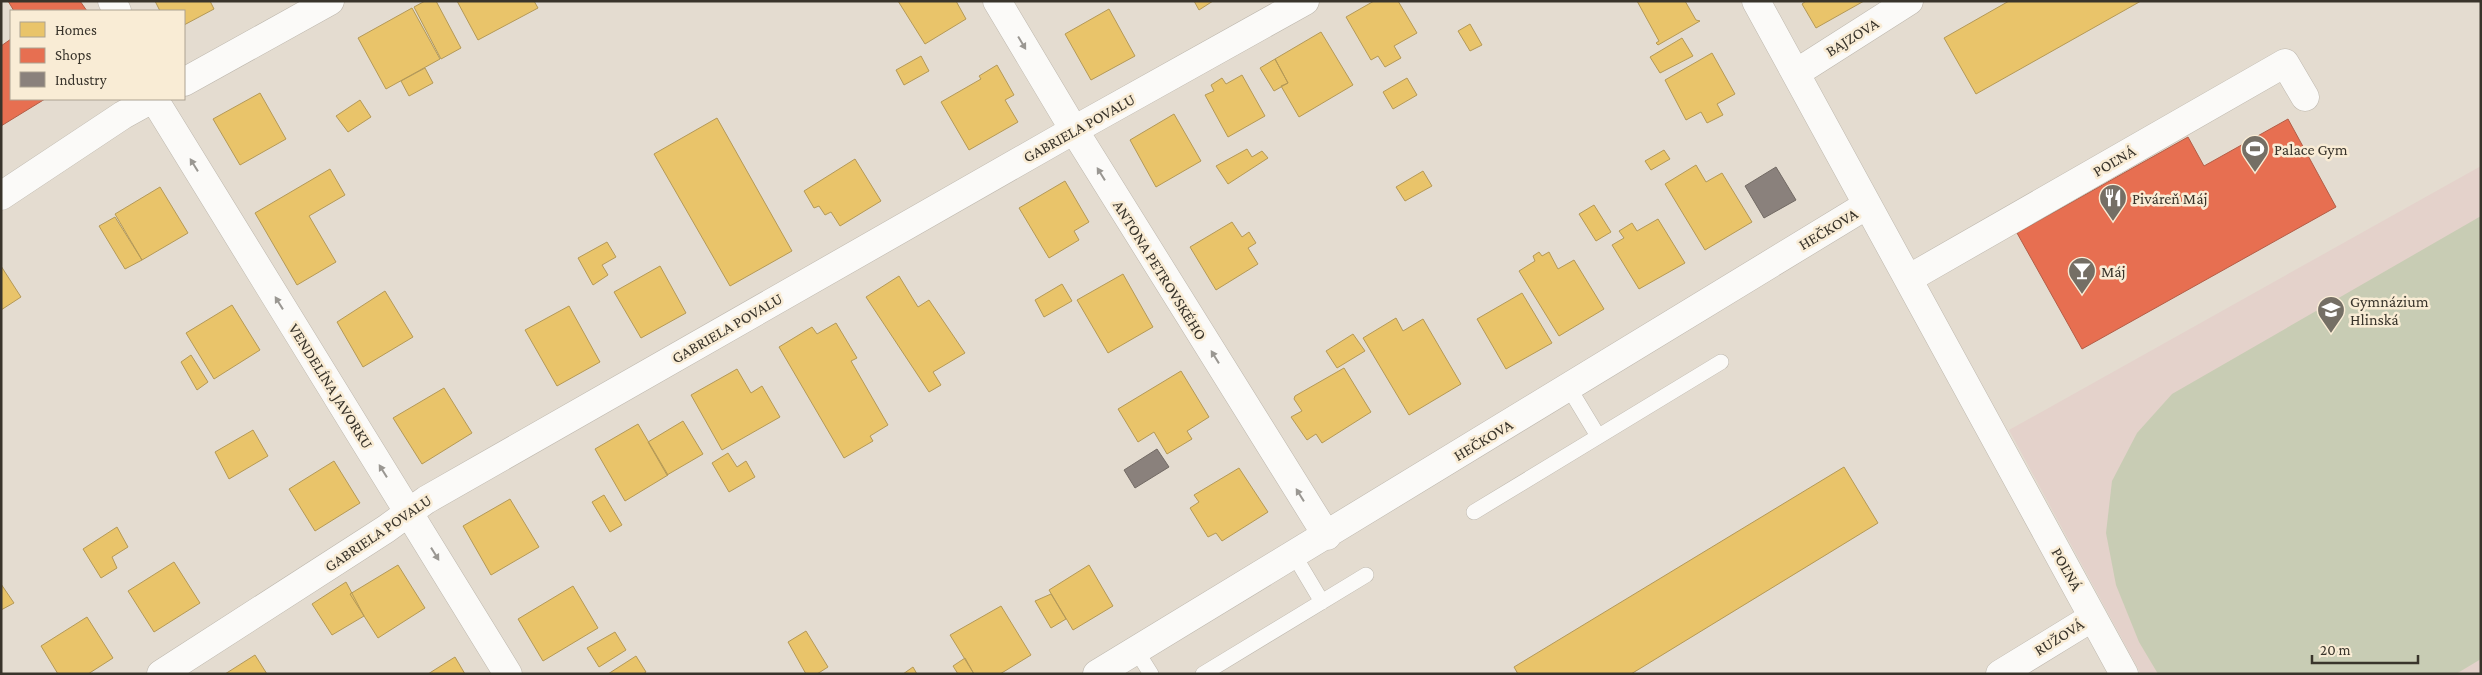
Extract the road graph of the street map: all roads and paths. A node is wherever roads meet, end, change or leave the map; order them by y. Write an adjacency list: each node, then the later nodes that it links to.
1 (330, 1): 7 (street)
2 (997, 1): 11 (street, ANTONA PETROVSKÉHO, one-way to 11)
3 (1305, 1): 11 (street, GABRIELA POVALU)
4 (1756, 1): 6 (street, POĽNÁ)
5 (1909, 1): 6 (street, BAJZOVA)
6 (1796, 73): 13 (street, POĽNÁ)
7 (185, 81)
8 (2305, 97): 14 (street, POĽNÁ)
9 (151, 100): 12 (street)
10 (154, 100): 18 (street, VENDELÍNA JAVORKU, one-way to 10)
11 (1074, 130): 18 (street, GABRIELA POVALU); 20 (street, ANTONA PETROVSKÉHO, one-way to 11)
12 (1, 196)
13 (1867, 205): 14 (street, POĽNÁ); 16 (street, HEČKOVA)
14 (1908, 279): 24 (street, POĽNÁ)
15 (1721, 362): 17 (lane)
16 (1569, 388): 17 (lane); 20 (street, HEČKOVA)
17 (1598, 436): 19 (lane)
18 (409, 512): 26 (street, GABRIELA POVALU); 27 (street, VENDELÍNA JAVORKU, one-way to 27)
19 (1474, 512)
20 (1327, 536): 21 (street, HEČKOVA)
21 (1294, 555): 23 (lane); 25 (street, HEČKOVA)
22 (1366, 575): 23 (lane)
23 (1322, 602): 30 (lane)
24 (2093, 617): 31 (street, RUŽOVÁ); 32 (street, POĽNÁ)
25 (1136, 650): 28 (street, HEČKOVA); 29 (lane)
26 (161, 674)
27 (508, 674)
28 (1097, 674)
29 (1151, 674)
30 (1204, 674)
31 (2000, 674)
32 (2124, 674)

